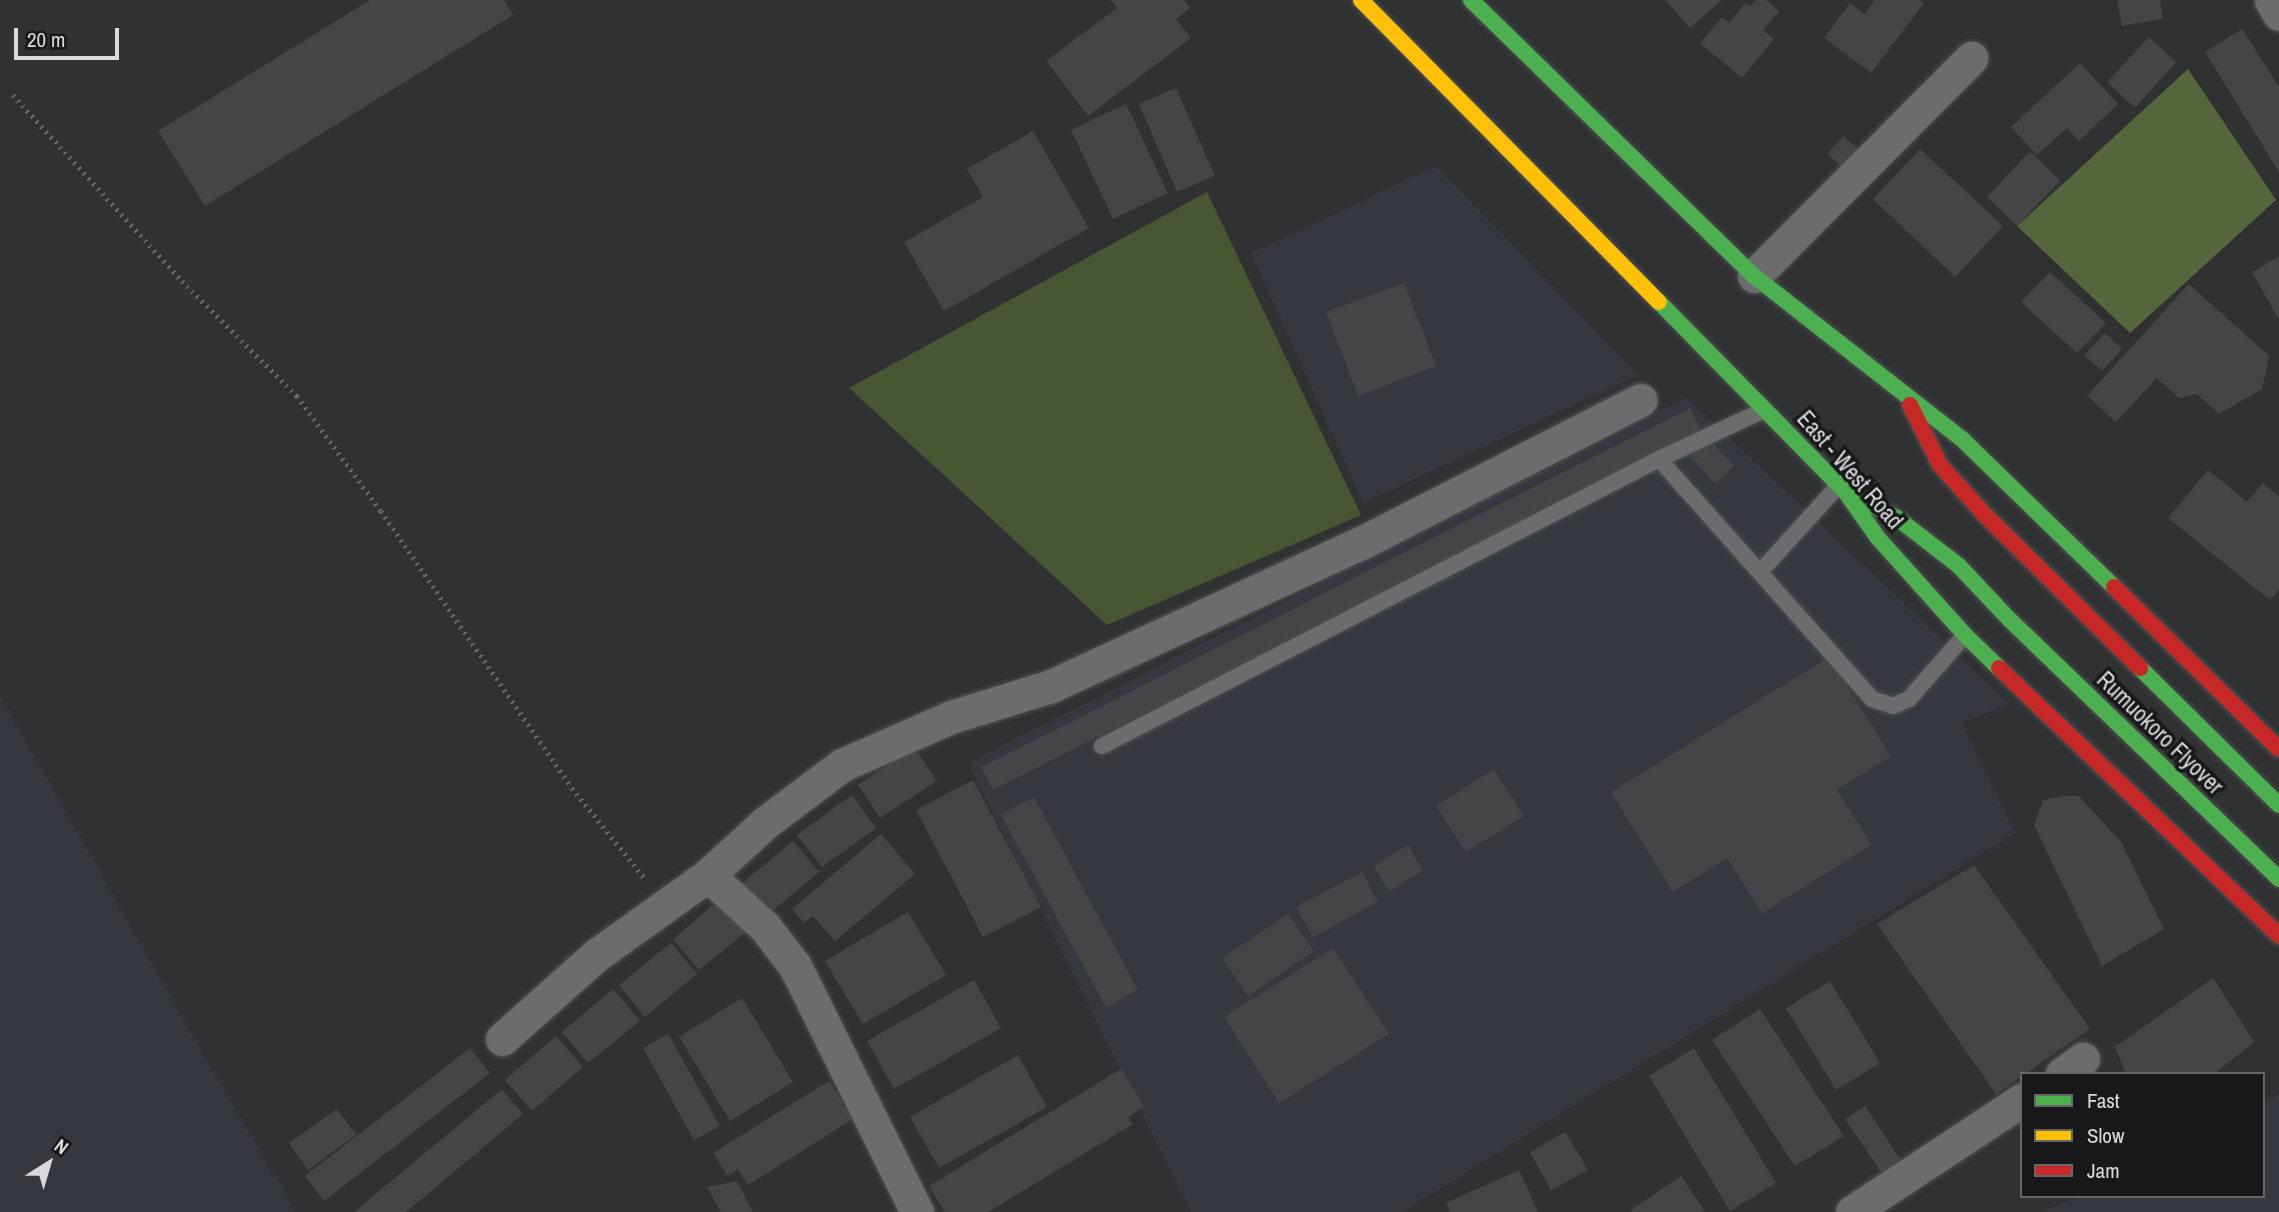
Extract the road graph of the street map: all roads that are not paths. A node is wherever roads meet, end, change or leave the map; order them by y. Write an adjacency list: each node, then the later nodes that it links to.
1 (1361, 0): 9 (main road, East - West Road)
2 (1471, 0): 6 (main road)
3 (2271, 0): 4 (street)
4 (2279, 14)
5 (1971, 58): 6 (street)
6 (1754, 276): 7 (main road)
7 (1906, 396): 15 (main road); 16 (main road, Rumuokoro Flyover)
8 (1642, 400): 17 (street)
9 (1766, 409): 10 (lane); 11 (main road, East - West Road)
10 (1659, 459): 12 (lane); 14 (lane)
11 (1841, 488): 12 (lane); 13 (main road, East - West Road); 18 (main road, Rumuokoro Flyover)
12 (1760, 572): 13 (lane)
13 (1965, 635): 19 (main road, East - West Road)
14 (1102, 746)
15 (2279, 749)
16 (2279, 805)
17 (708, 875): 20 (street); 23 (street)
18 (2279, 879)
19 (2279, 936)
20 (502, 1039)
21 (2020, 1101): 22 (street)
22 (1883, 1204): 24 (street)
23 (917, 1212)
24 (1852, 1212)

